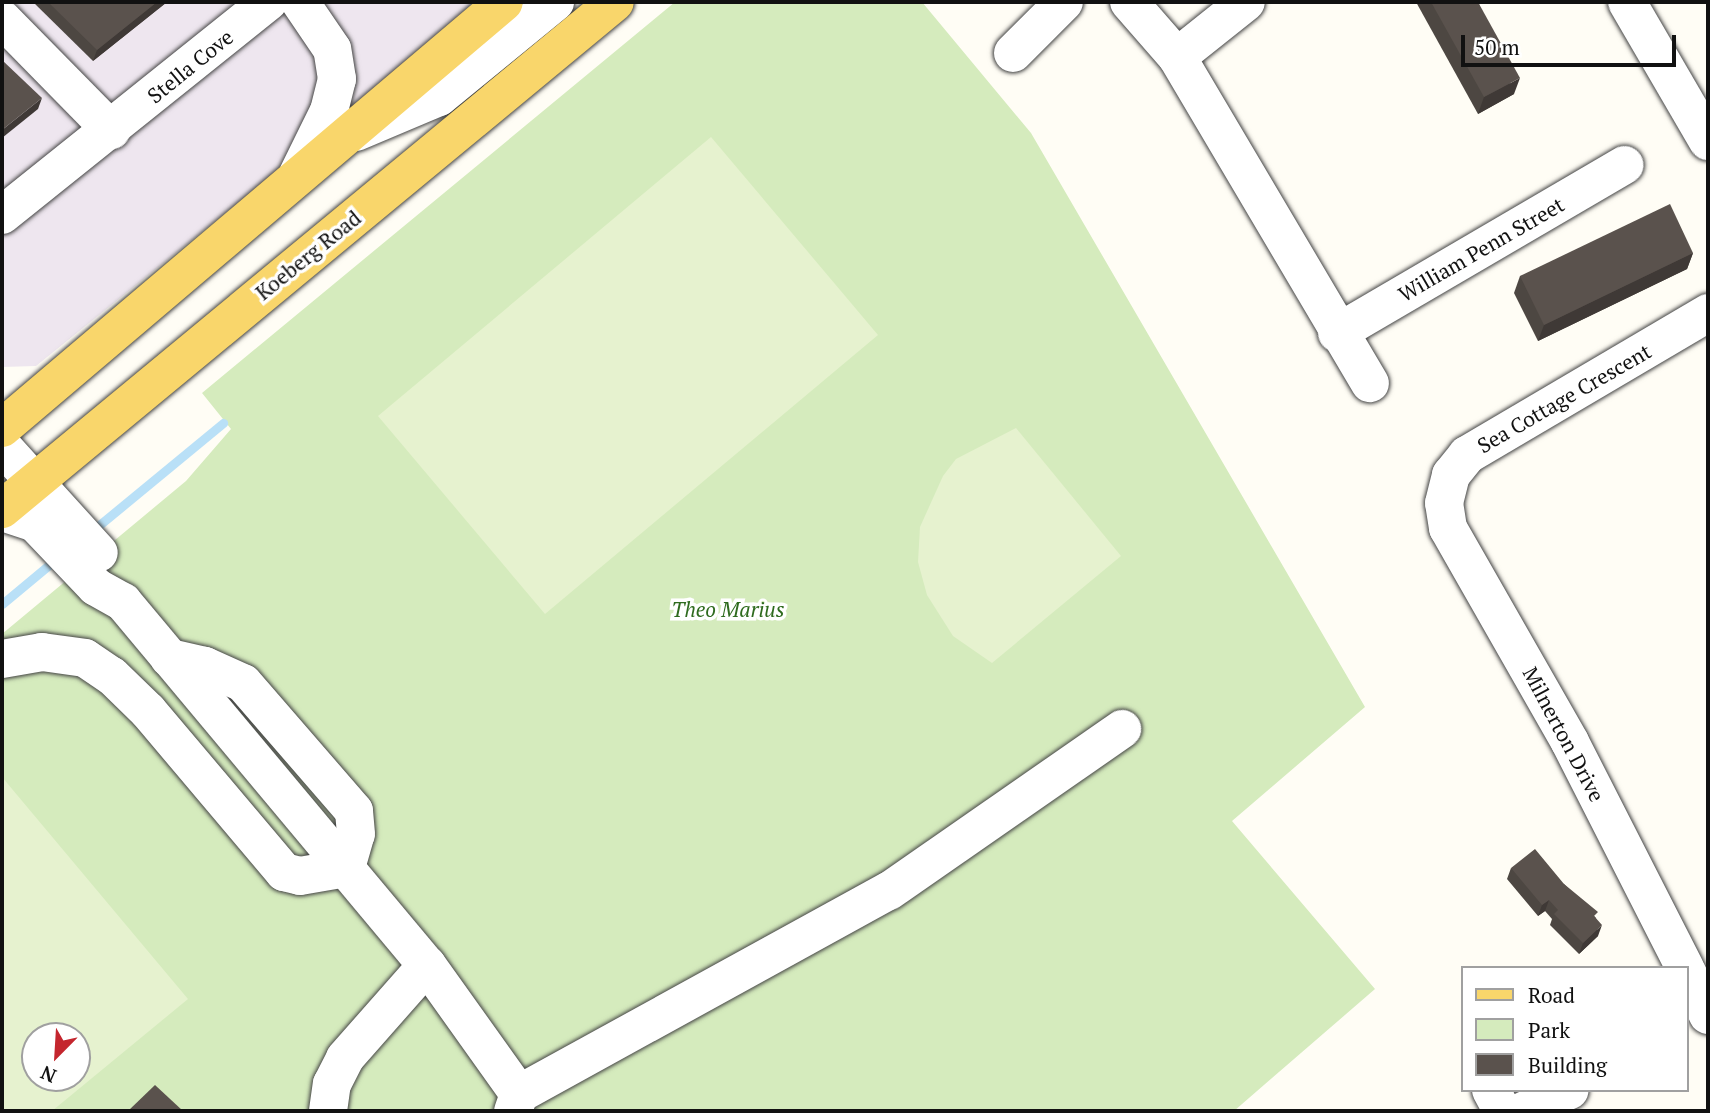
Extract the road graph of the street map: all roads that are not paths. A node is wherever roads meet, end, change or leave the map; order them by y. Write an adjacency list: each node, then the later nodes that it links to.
1 (268, 2): 13 (street, Stella Cove)
2 (300, 2): 17 (street)
3 (504, 2): 15 (main road)
4 (555, 2): 15 (street)
5 (615, 2): 24 (main road, Koeberg Road)
6 (1063, 2): 11 (street)
7 (1129, 2): 12 (street)
8 (1246, 2): 12 (street)
9 (1627, 2): 14 (street)
10 (2, 19): 13 (street)
11 (1013, 53)
12 (1178, 57): 20 (street)
13 (111, 130): 18 (street, Stella Cove)
14 (1708, 141)
15 (335, 142): 17 (main road)
16 (1624, 165): 20 (street, William Penn Street)
17 (298, 174): 22 (main road)
18 (2, 215)
19 (1708, 313): 25 (street, Sea Cottage Crescent)
20 (1337, 333): 21 (street)
21 (1370, 383)
22 (2, 428)
23 (2, 446): 24 (street)
24 (34, 480): 26 (main road, Koeberg Road); 27 (street)
25 (1444, 503): 32 (street, Milnerton Drive)
26 (2, 510): 27 (street)
27 (65, 531): 30 (street)
28 (2, 659): 30 (street)
29 (1122, 729): 39 (street)
30 (345, 868): 31 (street)
31 (427, 965): 39 (street); 40 (street)
32 (1684, 966)
33 (1689, 976): 34 (street, Milnerton Drive)
34 (1708, 1015)
35 (1708, 1029): 36 (street)
36 (1689, 1037)
37 (1492, 1092): 41 (street)
38 (1565, 1092): 42 (street)
39 (516, 1103)
40 (328, 1111)
41 (1503, 1111)
42 (1522, 1111)

